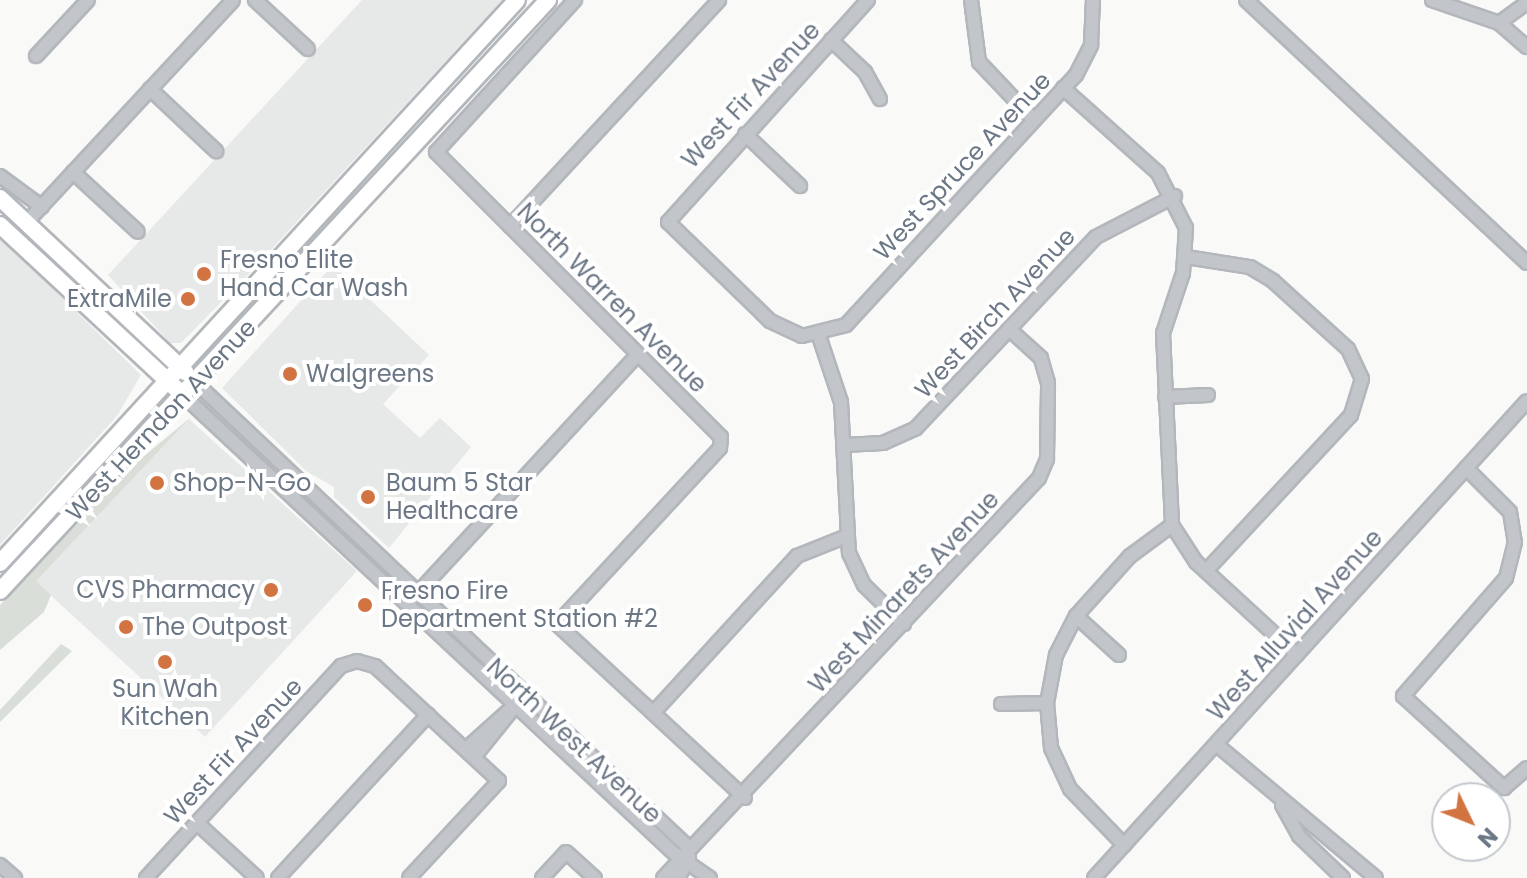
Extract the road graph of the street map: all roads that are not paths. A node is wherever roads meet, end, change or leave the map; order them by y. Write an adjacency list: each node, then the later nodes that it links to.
1 (88, 0): 18 (street)
2 (233, 0): 20 (street)
3 (255, 0): 17 (street)
4 (517, 0): 44 (main road, West Herndon Avenue)
5 (548, 0): 46 (main road, West Herndon Avenue)
6 (575, 0): 33 (street, North Warren Avenue)
7 (719, 0): 33 (street)
8 (868, 0): 15 (street, West Fir Avenue)
9 (971, 0): 22 (street)
10 (1093, 0): 19 (street, West Spruce Avenue)
11 (1246, 0): 38 (street)
12 (1432, 0): 14 (street)
13 (1527, 3): 14 (street)
14 (1499, 23): 16 (street)
15 (831, 40): 21 (street); 23 (street, West Fir Avenue)
16 (1527, 47)
17 (308, 49)
18 (36, 56)
19 (1063, 88): 22 (street, West Spruce Avenue); 28 (street)
20 (150, 89): 24 (street); 25 (street)
21 (880, 99)
22 (1034, 120): 42 (street, West Spruce Avenue)
23 (745, 134): 27 (street); 42 (street, West Fir Avenue)
24 (216, 151)
25 (73, 172): 30 (street); 34 (street)
26 (0, 176): 30 (street)
27 (800, 186)
28 (1175, 196): 36 (street); 41 (street, West Birch Avenue)
29 (0, 198): 32 (main road, North West Avenue)
30 (42, 207): 32 (street)
31 (1, 223): 32 (main road); 35 (main road, North West Avenue)
32 (26, 223): 39 (main road, North West Avenue)
33 (510, 226): 43 (street, North Warren Avenue)
34 (138, 232)
35 (18, 239): 37 (main road, North West Avenue); 39 (main road)
36 (1186, 257): 49 (street); 57 (street)
37 (42, 263): 40 (main road); 45 (main road, North West Avenue)
38 (1527, 263)
39 (71, 266): 40 (main road, North West Avenue)
40 (107, 299): 44 (main road, North West Avenue)
41 (1009, 329): 51 (street, West Birch Avenue); 61 (street, West Minarets Avenue)
42 (819, 336): 51 (street)
43 (635, 357): 59 (street); 68 (street, North Warren Avenue)
44 (180, 367): 45 (main road, West Herndon Avenue); 46 (main road, North West Avenue)
45 (167, 380): 48 (main road, North West Avenue); 56 (main road, West Herndon Avenue)
46 (196, 383): 48 (main road, West Herndon Avenue); 59 (street, North West Avenue)
47 (1208, 395): 49 (street)
48 (184, 396): 55 (street, North West Avenue); 58 (main road, West Herndon Avenue)
49 (1165, 397): 53 (street)
50 (1527, 401): 52 (street, West Alluvial Avenue)
51 (844, 445): 54 (street)
52 (1466, 468): 63 (street, West Alluvial Avenue); 72 (street)
53 (1172, 525): 57 (street); 60 (street)
54 (847, 536): 61 (street); 68 (street)
55 (358, 558): 59 (street); 67 (street, North West Avenue)
56 (0, 563)
57 (1206, 571): 63 (street)
58 (0, 591)
59 (421, 596): 64 (street, North West Avenue)
60 (1076, 616): 62 (street); 65 (street)
61 (904, 624): 73 (street, West Minarets Avenue)
62 (1119, 655)
63 (1297, 655): 70 (street, West Alluvial Avenue)
64 (524, 695): 67 (street); 77 (street, North West Avenue)
65 (1047, 703): 66 (street); 76 (street)
66 (1001, 704)
67 (514, 706): 71 (street); 77 (street, North West Avenue)
68 (654, 712): 73 (street)
69 (428, 715): 71 (street); 75 (street, West Fir Avenue); 82 (street)
70 (1217, 745): 74 (street); 76 (street, West Alluvial Avenue)
71 (470, 753): 83 (street)
72 (1527, 768)
73 (745, 798): 77 (street, West Minarets Avenue)
74 (1282, 805): 90 (street); 91 (street)
75 (197, 823): 80 (street, West Fir Avenue); 81 (street)
76 (1124, 845): 89 (street, West Alluvial Avenue)
77 (689, 858): 86 (street, West Minarets Avenue); 87 (street, West Minarets Avenue); 88 (street, North West Avenue)
78 (0, 865): 79 (street)
79 (15, 878)
80 (146, 878)
81 (257, 878)
82 (278, 878)
83 (409, 878)
84 (542, 878): 85 (street)
85 (595, 878)
86 (663, 878)
87 (678, 878)
88 (710, 878)
89 (1094, 878)
90 (1343, 878)
91 (1376, 878)

